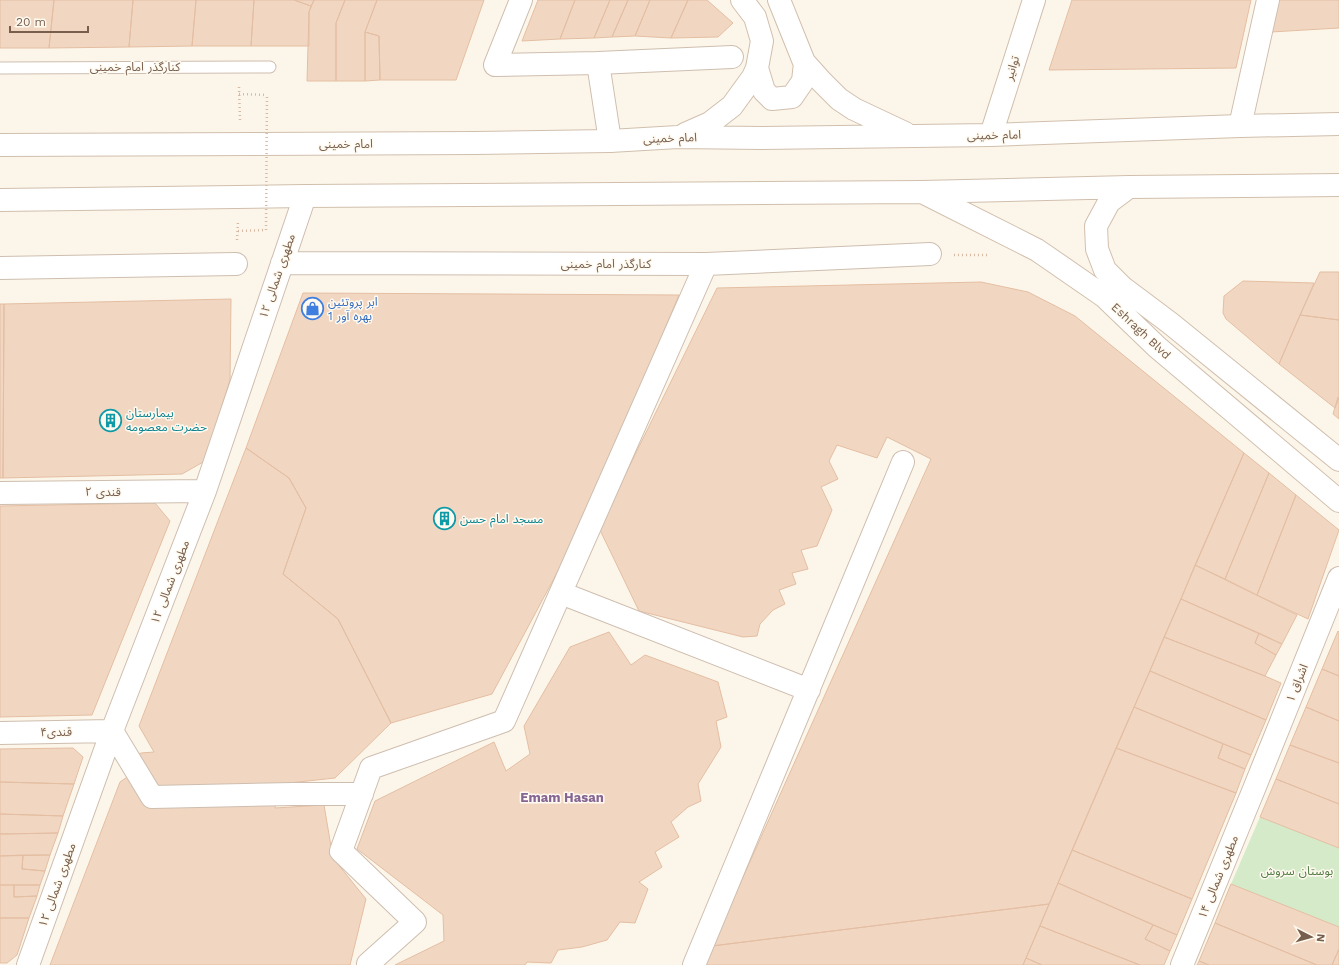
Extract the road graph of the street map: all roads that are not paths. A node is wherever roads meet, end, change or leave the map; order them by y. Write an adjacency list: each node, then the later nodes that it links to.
1 (521, 0): 7 (street)
2 (742, 0): 11 (street)
3 (779, 0): 8 (street)
4 (1034, 0): 14 (street, توانیر)
5 (1268, 0): 13 (street)
6 (732, 57): 7 (street)
7 (598, 63): 17 (street)
8 (805, 63): 11 (street); 15 (street)
9 (270, 66): 10 (lane, کنارگذر امام خمینی)
10 (0, 68)
11 (757, 68): 16 (street)
12 (1339, 124): 13 (street, امام خمینی)
13 (1240, 126): 14 (street, امام خمینی)
14 (991, 135): 15 (street, امام خمینی)
15 (912, 136): 16 (street, امام خمینی)
16 (678, 137): 17 (street, امام خمینی)
17 (610, 141): 18 (street, امام خمینی)
18 (0, 145)
19 (1339, 185): 20 (street)
20 (1129, 188): 21 (street); 29 (street, Eshragh Blvd)
21 (922, 192): 22 (street); 33 (street, Eshragh Blvd)
22 (304, 196): 23 (street); 25 (street, مطهری شمالی ۱۲)
23 (0, 200)
24 (930, 254): 27 (street, کنارگذر امام خمینی)
25 (282, 263): 27 (street, کنارگذر امام خمینی); 31 (street, مطهری شمالی ۱۲)
26 (236, 264): 28 (street)
27 (706, 264): 35 (street)
28 (0, 268)
29 (1339, 460)
30 (903, 462): 36 (street)
31 (205, 491): 32 (street, قندی ۲); 37 (street, مطهری شمالی ۱۲)
32 (0, 493)
33 (1339, 501)
34 (1339, 578): 39 (street, اشراق ۱)
35 (561, 593): 36 (street); 40 (street)
36 (809, 690): 43 (street)
37 (112, 731): 38 (street, قندی۴); 40 (street); 42 (street, مطهری شمالی ۱۲)
38 (0, 732)
39 (1254, 789): 44 (street, مطهری شمالی ۱۴)
40 (362, 794): 41 (street)
41 (368, 964)
42 (28, 965)
43 (694, 965)
44 (1182, 965)

